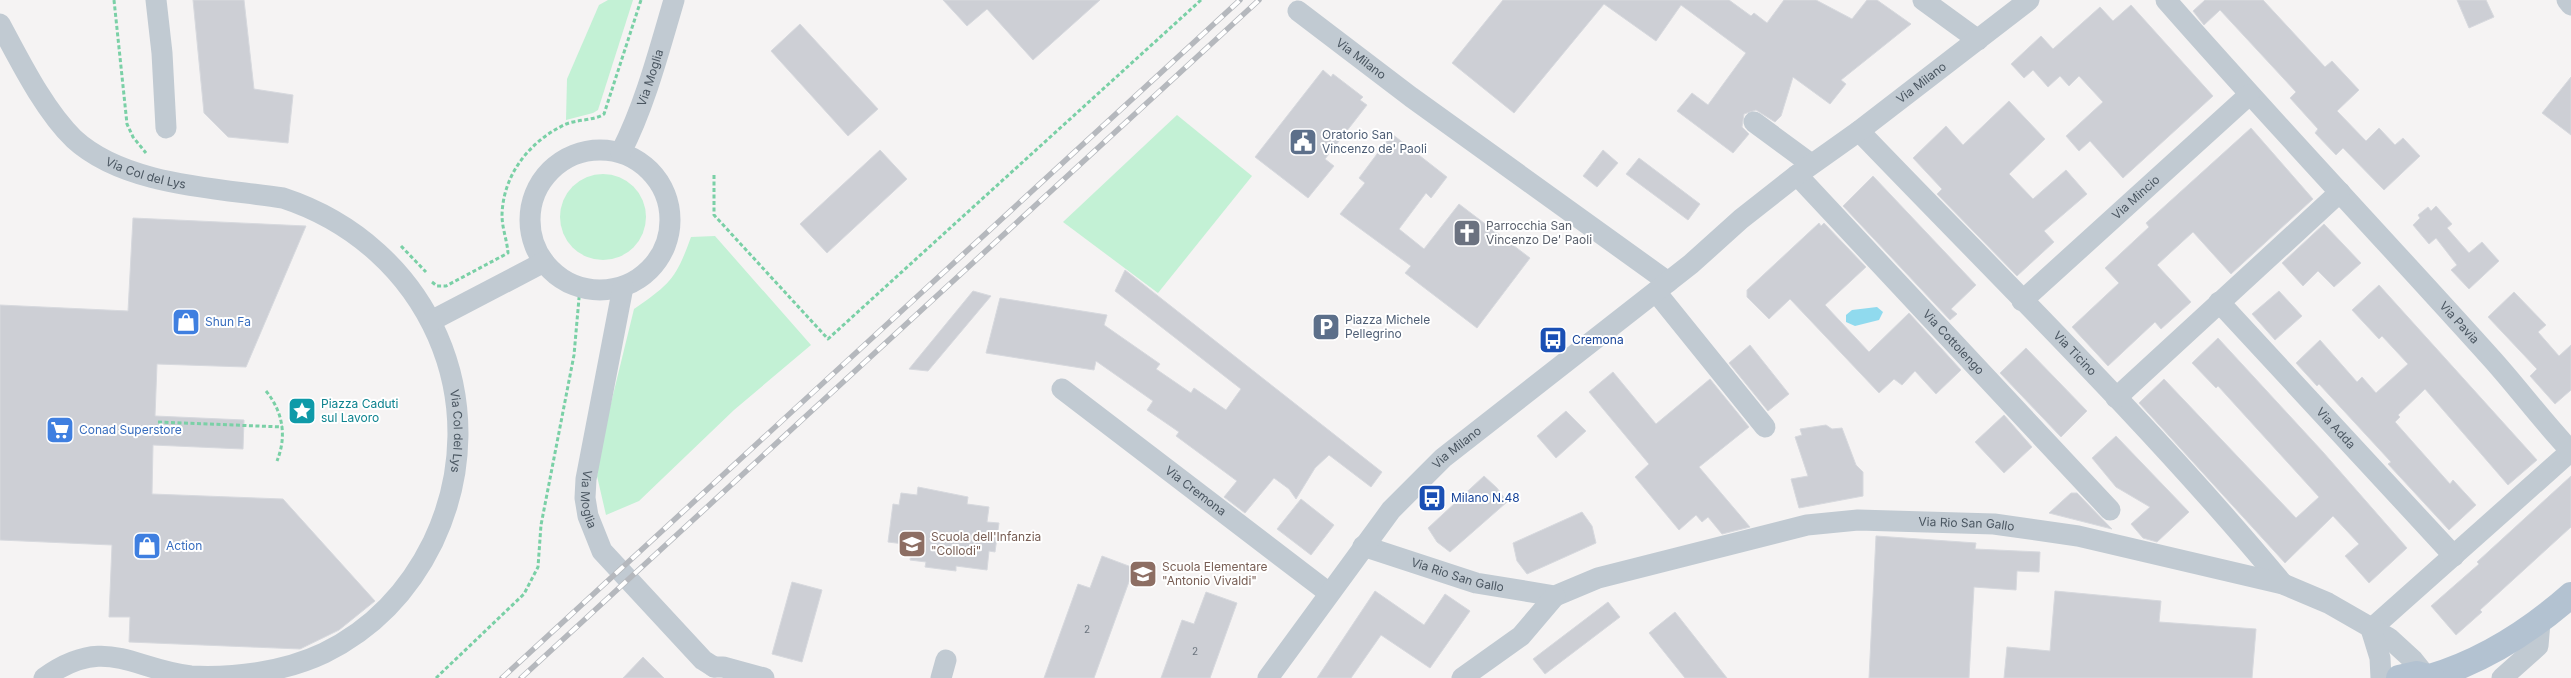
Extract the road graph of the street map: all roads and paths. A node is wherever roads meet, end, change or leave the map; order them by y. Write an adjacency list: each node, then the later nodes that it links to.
1 (114, 0): 19 (path)
2 (156, 0): 16 (street)
3 (641, 0): 23 (path)
4 (674, 0): 18 (street, Via Moglia)
5 (1201, 0): 21 (path)
6 (1923, 0): 13 (street)
7 (2029, 0): 13 (street, Via Milano)
8 (2166, 0): 14 (street, Via Pavia)
9 (2567, 0): 10 (street)
10 (2571, 5)
11 (1298, 11): 27 (street, Via Milano)
12 (0, 24): 30 (street, Via Col del Lys)
13 (1978, 40): 17 (street, Via Milano)
14 (2249, 95): 22 (street, Via Pavia); 28 (street, Via Mincio)
15 (1754, 122): 20 (street)
16 (166, 128)
17 (1859, 131): 20 (street, Via Milano); 28 (street, Via Ticino)
18 (621, 152): 24 (street); 26 (street)
19 (151, 155)
20 (1804, 169): 27 (street, Via Milano); 38 (street, Via Cottolengo)
21 (714, 175)
22 (2340, 192): 29 (street); 40 (street, Via Pavia)
23 (400, 245)
24 (544, 262): 25 (street); 30 (street)
25 (580, 287): 26 (street); 51 (path)
26 (623, 287): 48 (street, Via Moglia)
27 (1662, 287): 36 (street); 39 (street, Via Milano)
28 (2022, 301): 33 (street, Via Ticino)
29 (2219, 302): 33 (street); 40 (street, Via Adda)
30 (431, 321): 50 (street, Via Col del Lys)
31 (1062, 389): 42 (street, Via Cremona)
32 (266, 391): 35 (path)
33 (2116, 398): 41 (street, Via Ticino)
34 (158, 422): 35 (path)
35 (283, 427): 37 (path)
36 (1766, 427)
37 (277, 461)
38 (2110, 510)
39 (1363, 546): 42 (street, Via Milano); 44 (street, Via Rio San Gallo)
40 (2454, 556): 46 (street, Via Pavia)
41 (2283, 584): 44 (street, Via Rio San Gallo); 46 (street, Via Rio San Gallo)
42 (1329, 593): 53 (street, Via Milano)
43 (2571, 595): 45 (main road)
44 (1555, 596): 54 (street, Via Rio San Gallo)
45 (2540, 622): 47 (main road); 58 (street)
46 (2371, 629): 49 (street, Via Rio San Gallo); 55 (street)
47 (2515, 640): 49 (main road); 57 (main road)
48 (711, 673): 52 (street)
49 (2429, 677): 56 (main road)
50 (44, 678)
51 (436, 678)
52 (764, 678)
53 (1268, 678)
54 (1462, 678)
55 (2381, 678)
56 (2399, 678)
57 (2472, 678)
58 (2502, 678)

